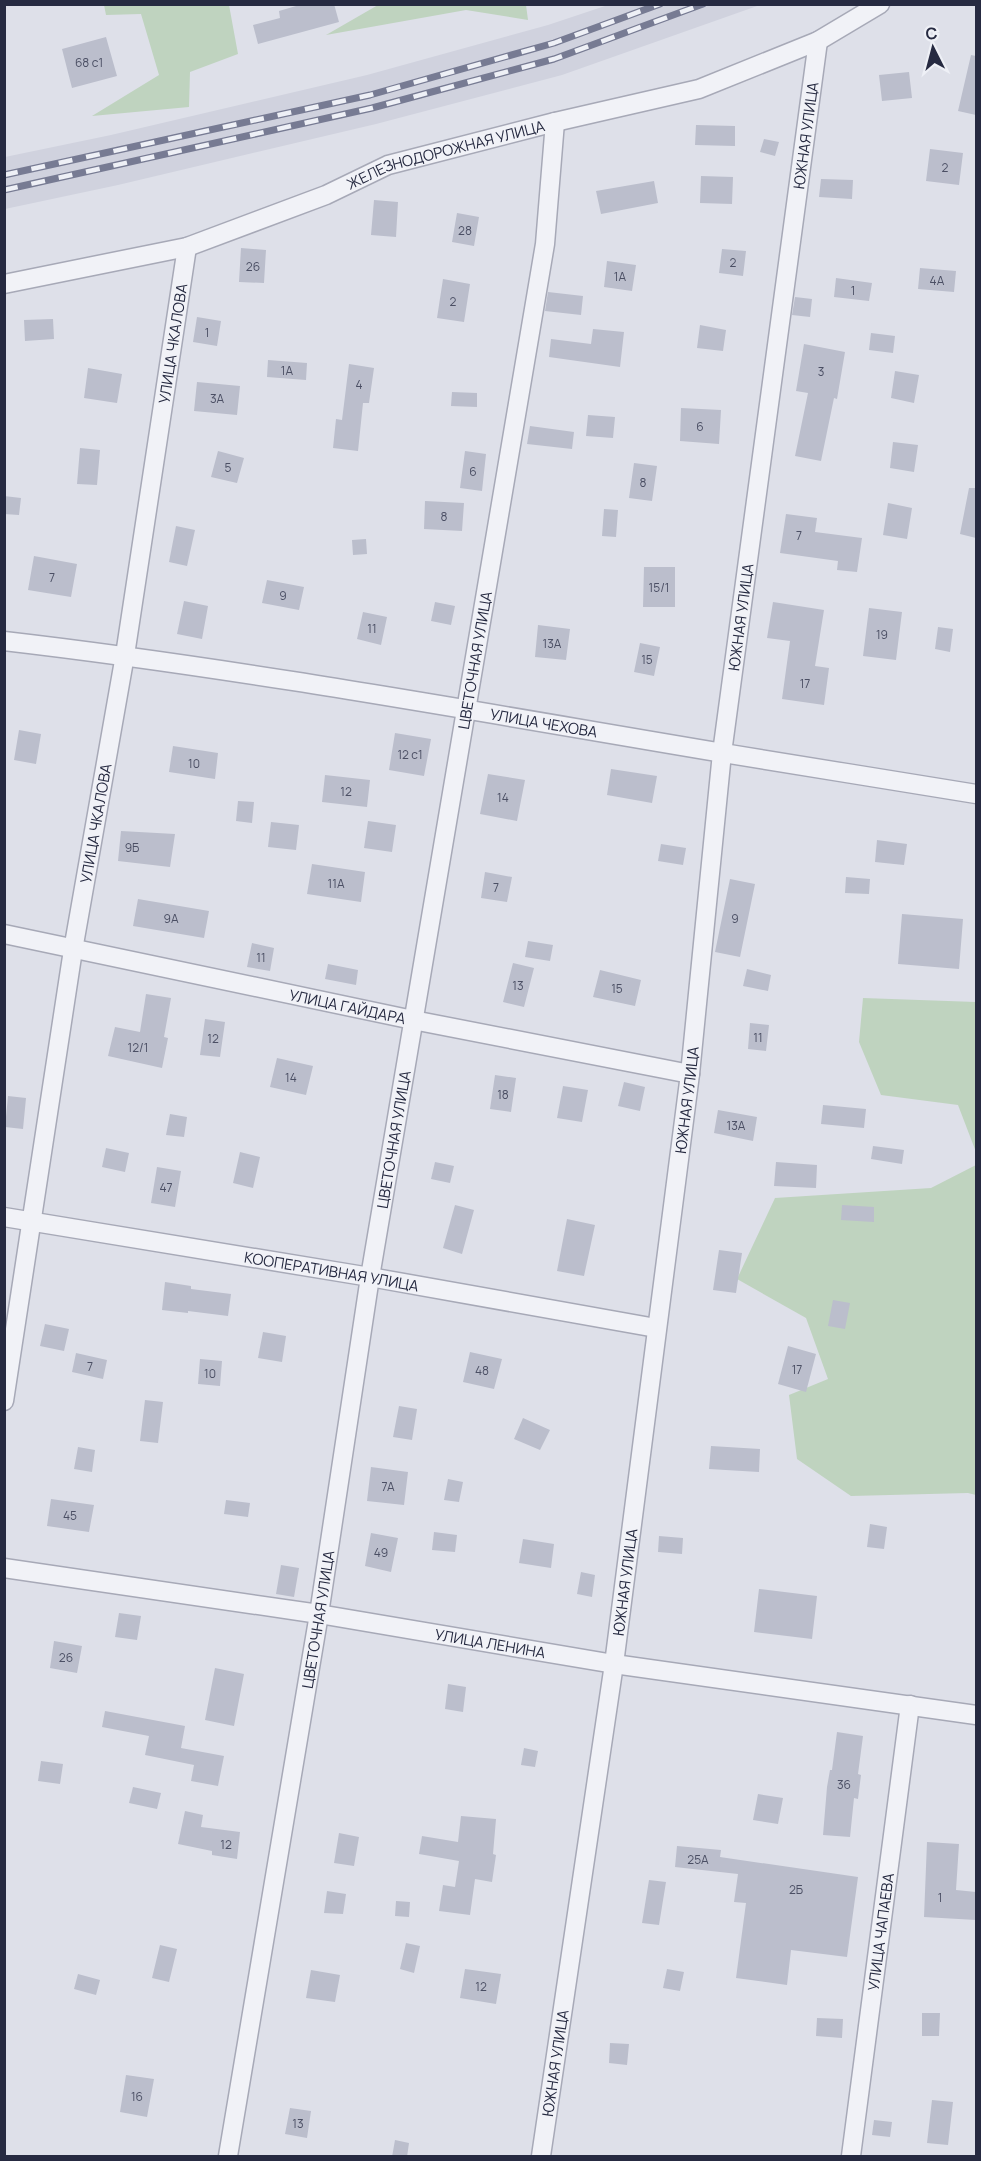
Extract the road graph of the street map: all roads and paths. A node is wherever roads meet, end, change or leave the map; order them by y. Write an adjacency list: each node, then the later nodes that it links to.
1 (880, 4): 2 (street, ЖЕЛЕЗНОДОРОЖНАЯ УЛИЦА)
2 (818, 41): 3 (street, ЖЕЛЕЗНОДОРОЖНАЯ УЛИЦА); 9 (street, ЮЖНАЯ УЛИЦА)
3 (555, 122): 4 (street, ЖЕЛЕЗНОДОРОЖНАЯ УЛИЦА); 8 (street, ЦВЕТОЧНАЯ УЛИЦА)
4 (187, 246): 5 (street, ЖЕЛЕЗНОДОРОЖНАЯ УЛИЦА); 7 (street, УЛИЦА ЧКАЛОВА)
5 (4, 285)
6 (4, 641): 7 (street, УЛИЦА ЧЕХОВА)
7 (125, 655): 8 (street, УЛИЦА ЧЕХОВА); 12 (street, УЛИЦА ЧКАЛОВА)
8 (465, 708): 9 (street, УЛИЦА ЧЕХОВА); 13 (street, ЦВЕТОЧНАЯ УЛИЦА)
9 (722, 753): 10 (street, УЛИЦА ЧЕХОВА); 14 (street, ЮЖНАЯ УЛИЦА)
10 (976, 794)
11 (4, 934): 12 (street, УЛИЦА ГАЙДАРА)
12 (73, 950): 13 (street, УЛИЦА ГАЙДАРА); 16 (street, УЛИЦА ЧКАЛОВА)
13 (413, 1020): 14 (street, УЛИЦА ГАЙДАРА); 17 (street, ЦВЕТОЧНАЯ УЛИЦА)
14 (690, 1074): 18 (street, ЮЖНАЯ УЛИЦА)
15 (4, 1216): 16 (street, КООПЕРАТИВНАЯ УЛИЦА)
16 (31, 1221): 17 (street, КООПЕРАТИВНАЯ УЛИЦА); 19 (street, УЛИЦА ЧКАЛОВА)
17 (370, 1277): 18 (street, КООПЕРАТИВНАЯ УЛИЦА); 21 (street, ЦВЕТОЧНАЯ УЛИЦА)
18 (656, 1328): 22 (street, ЮЖНАЯ УЛИЦА)
19 (4, 1401)
20 (4, 1568): 21 (street, УЛИЦА ЛЕНИНА)
21 (319, 1614): 22 (street, УЛИЦА ЛЕНИНА); 25 (street, ЦВЕТОЧНАЯ УЛИЦА)
22 (614, 1664): 23 (street, УЛИЦА ЛЕНИНА); 26 (street, ЮЖНАЯ УЛИЦА)
23 (910, 1705): 24 (street, УЛИЦА ЛЕНИНА); 27 (street, УЛИЦА ЧАПАЕВА)
24 (976, 1715)
25 (228, 2157)
26 (541, 2157)
27 (851, 2157)

